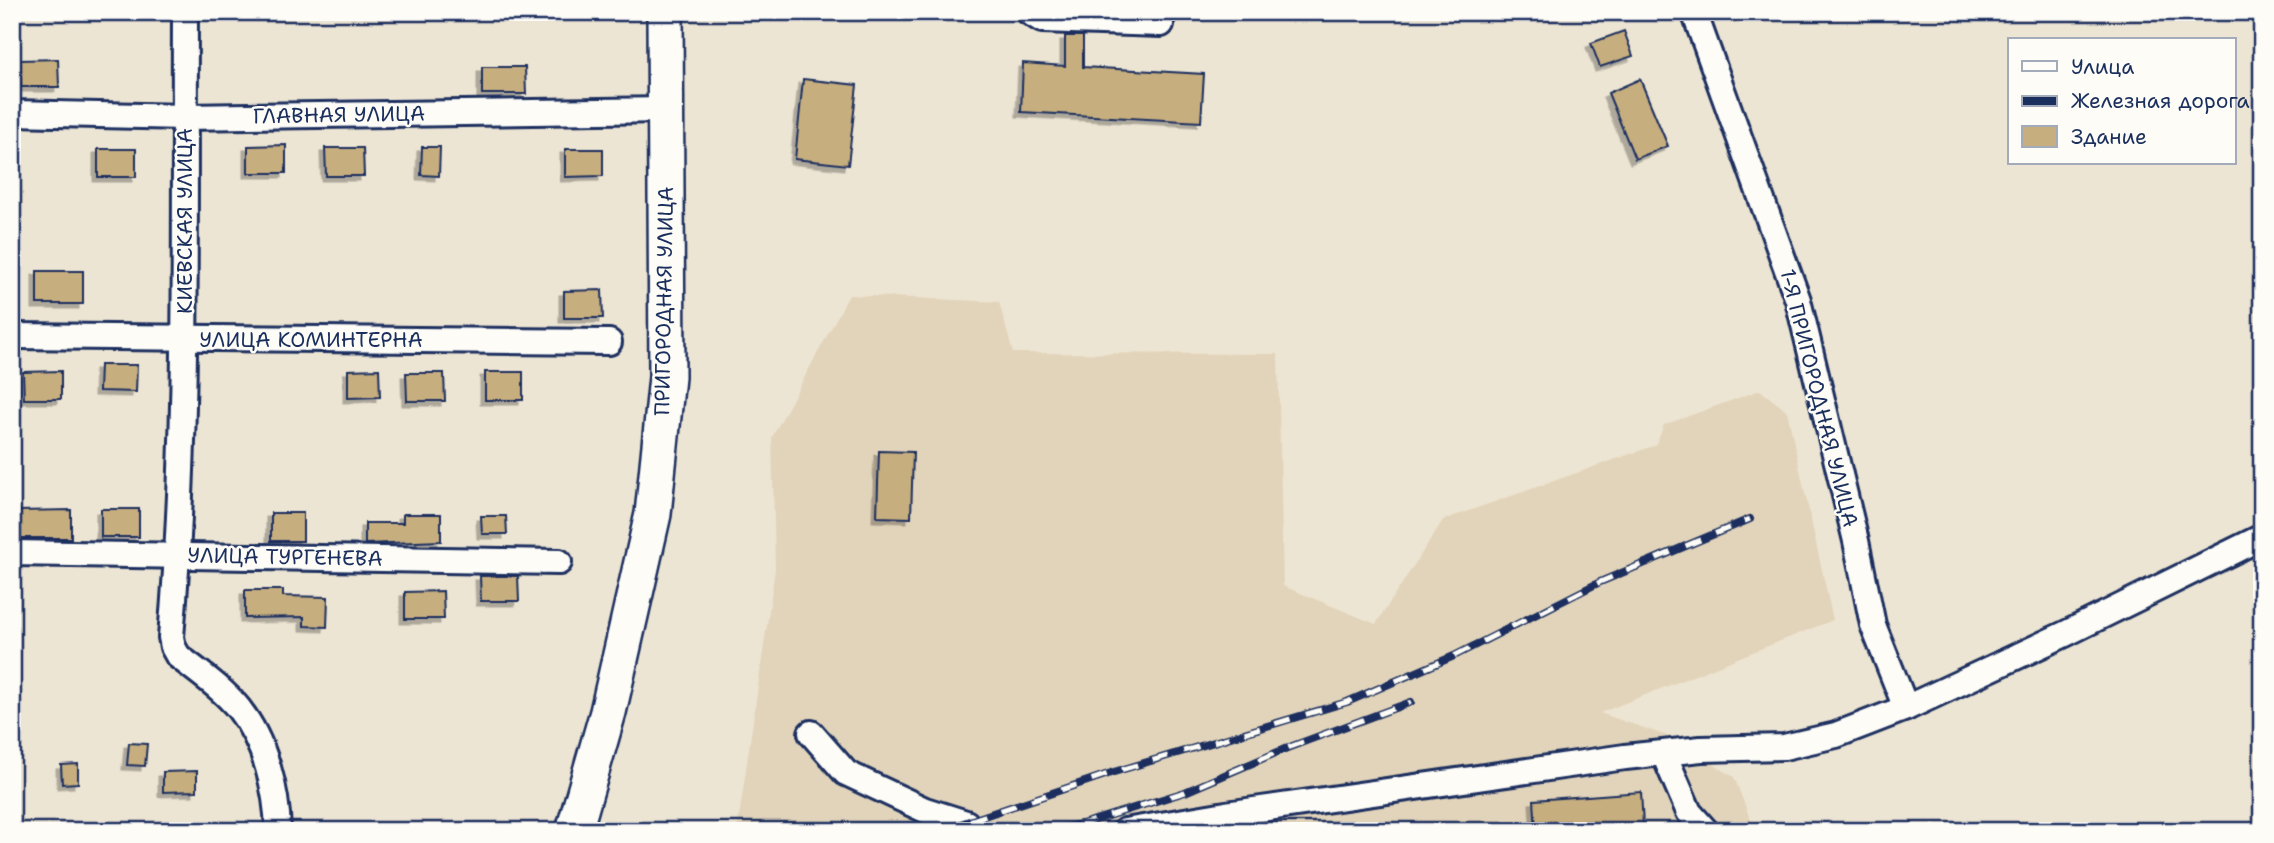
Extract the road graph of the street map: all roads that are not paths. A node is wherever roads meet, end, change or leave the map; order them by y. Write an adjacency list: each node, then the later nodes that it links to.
1 (185, 12): 8 (street, КИЕВСКАЯ УЛИЦА)
2 (665, 12): 6 (highway, ПРИГОРОДНАЯ УЛИЦА)
3 (1029, 12): 5 (street)
4 (1694, 12): 16 (street, 1-Я ПРИГОРОДНАЯ УЛИЦА)
5 (1161, 24)
6 (666, 110): 8 (street, ГЛАВНАЯ УЛИЦА); 20 (highway, ПРИГОРОДНАЯ УЛИЦА)
7 (12, 113): 8 (street, ГЛАВНАЯ УЛИЦА)
8 (184, 117): 10 (street, КИЕВСКАЯ УЛИЦА)
9 (12, 336): 10 (street, УЛИЦА КОМИНТЕРНА)
10 (185, 339): 11 (street, УЛИЦА КОМИНТЕРНА); 14 (street, КИЕВСКАЯ УЛИЦА)
11 (609, 342)
12 (2262, 537): 16 (street)
13 (12, 553): 14 (street, УЛИЦА ТУРГЕНЕВА)
14 (178, 556): 15 (street, УЛИЦА ТУРГЕНЕВА); 19 (street, КИЕВСКАЯ УЛИЦА)
15 (559, 562)
16 (1906, 708): 18 (street)
17 (811, 733): 21 (street)
18 (1664, 754): 22 (street); 23 (street)
19 (278, 831)
20 (575, 831)
21 (970, 831)
22 (1125, 831)
23 (1706, 831)

